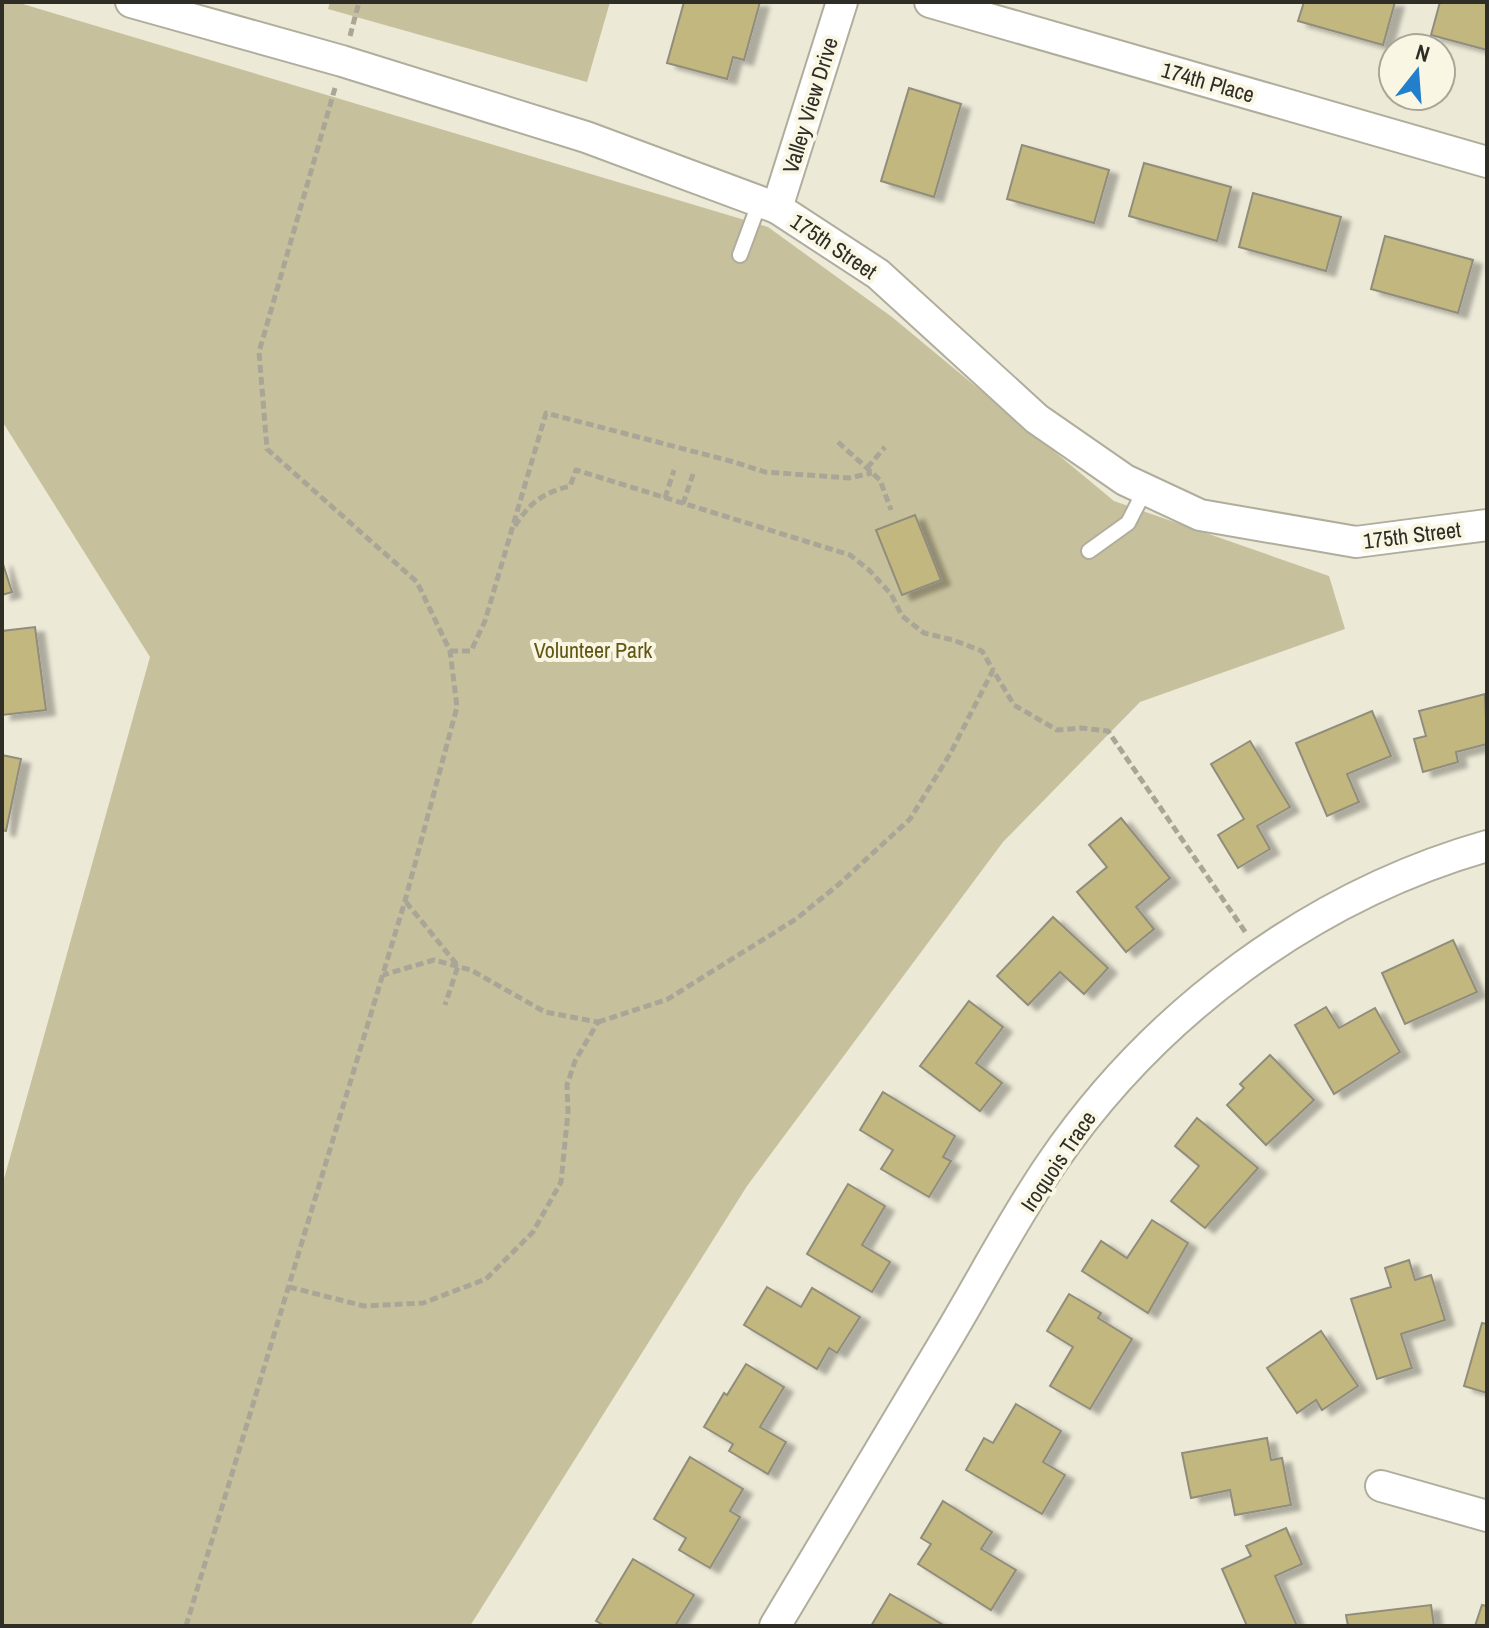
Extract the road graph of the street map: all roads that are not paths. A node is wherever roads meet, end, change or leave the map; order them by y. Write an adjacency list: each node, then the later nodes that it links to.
1 (131, 2): 5 (street, 175th Street)
2 (842, 2): 5 (street, Valley View Drive)
3 (930, 2): 4 (street, 174th Place)
4 (1487, 162)
5 (769, 205): 6 (lane); 7 (street, 175th Street)
6 (740, 255)
7 (1145, 490): 8 (street, 175th Street); 9 (lane)
8 (1487, 525)
9 (1089, 551)
10 (1487, 846): 13 (street, Iroquois Trace)
11 (1381, 1486): 12 (street)
12 (1487, 1516)
13 (775, 1626)

